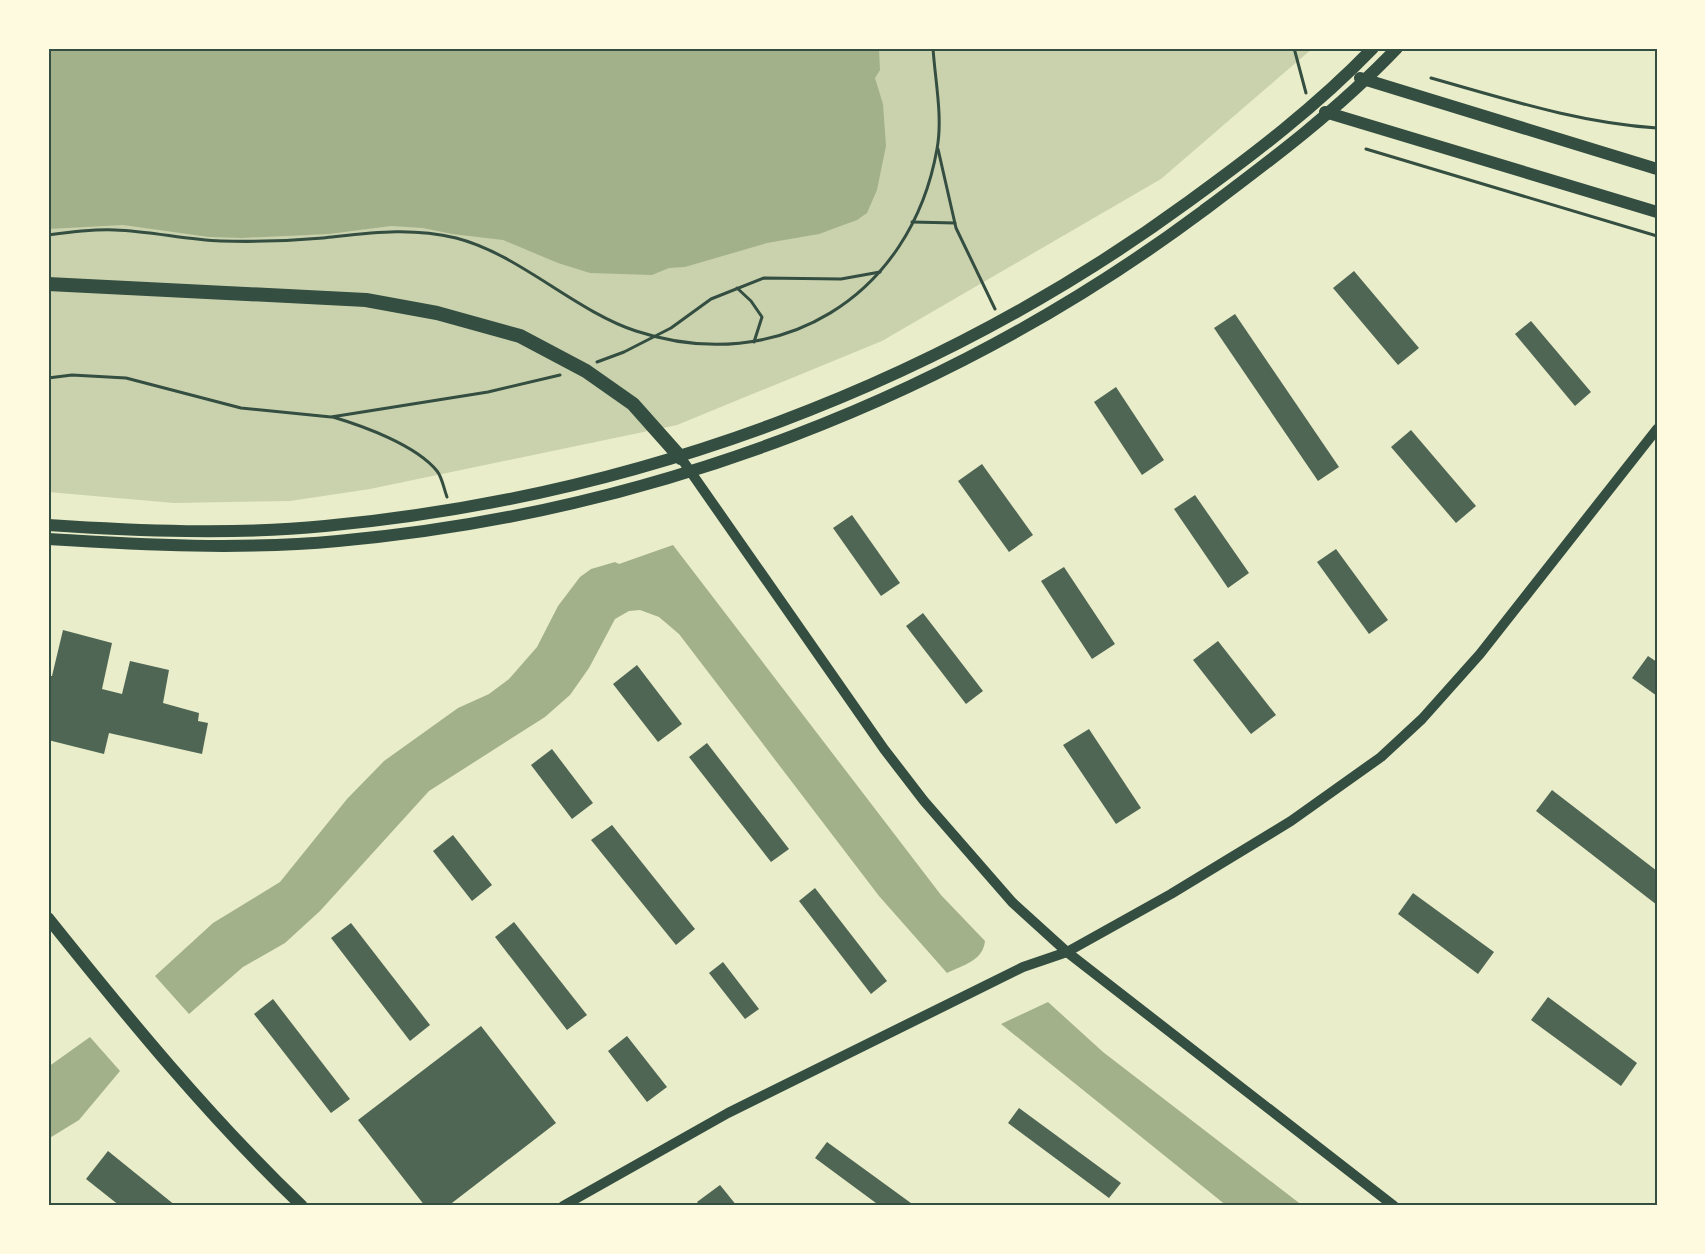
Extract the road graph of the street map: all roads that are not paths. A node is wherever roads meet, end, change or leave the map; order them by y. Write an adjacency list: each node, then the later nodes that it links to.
1 (1373, 48): 3 (main road)
2 (1397, 48): 4 (main road)
3 (1347, 74): 4 (main road); 5 (main road)
4 (1366, 80): 6 (main road); 7 (main road)
5 (1310, 107): 6 (main road); 11 (main road)
6 (1330, 114): 8 (main road); 12 (main road)
7 (1657, 169)
8 (1657, 212)
9 (48, 284): 11 (highway)
10 (1657, 429): 16 (street)
11 (681, 458): 12 (street); 13 (main road)
12 (694, 472): 14 (main road); 16 (street)
13 (48, 525)
14 (48, 539)
15 (48, 918): 17 (main road)
16 (1067, 952): 18 (street); 19 (street)
17 (302, 1206)
18 (563, 1206)
19 (1394, 1206)

